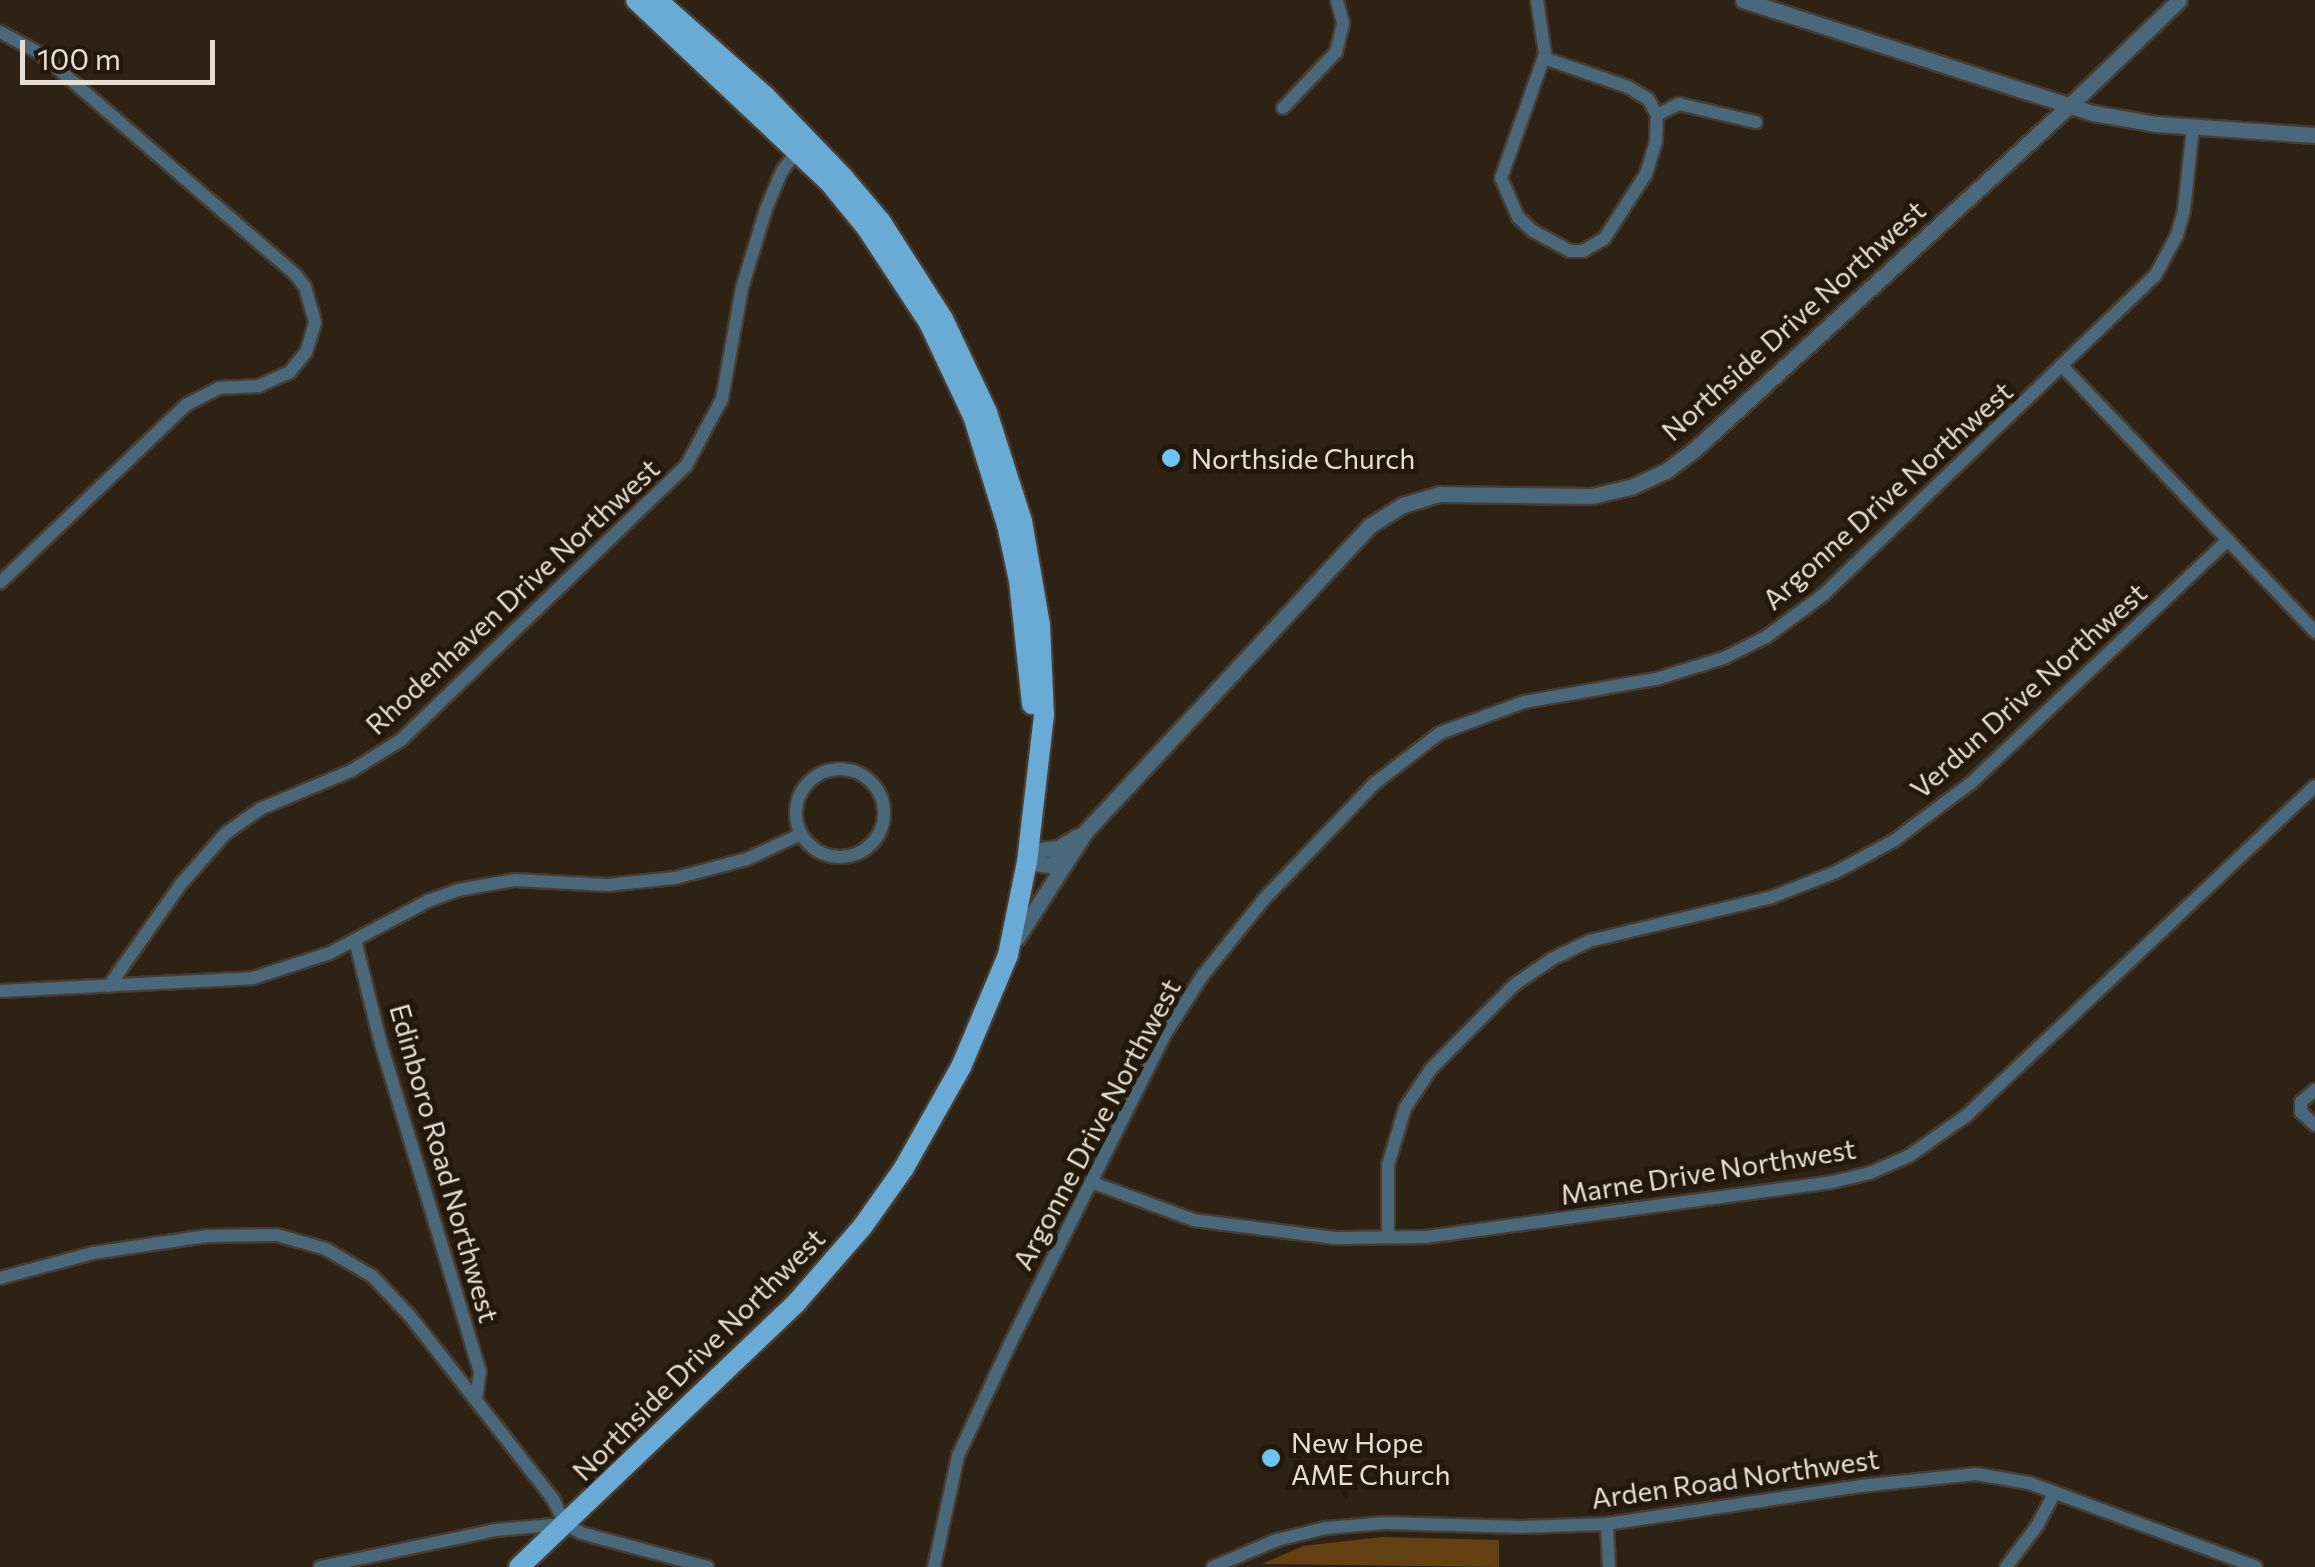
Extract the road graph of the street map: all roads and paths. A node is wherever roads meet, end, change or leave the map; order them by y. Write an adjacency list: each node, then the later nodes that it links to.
1 (636, 0): 15 (main road)
2 (657, 0): 15 (main road)
3 (1337, 0): 10 (street)
4 (1537, 0): 8 (street)
5 (1743, 0): 9 (street)
6 (2179, 0): 9 (street, Northside Drive Northwest)
7 (0, 32): 18 (street)
8 (1544, 58): 11 (street); 11 (street)
9 (2070, 106): 13 (street); 21 (street, Northside Drive Northwest)
10 (1283, 108)
11 (1658, 116): 12 (street)
12 (1756, 122)
13 (2193, 127): 14 (street); 16 (street, Argonne Drive Northwest)
14 (2315, 135)
15 (804, 144): 23 (main road); 27 (street, Rhodenhaven Drive Northwest)
16 (2063, 367): 17 (street); 31 (street, Argonne Drive Northwest)
17 (2228, 540): 19 (street); 32 (street, Verdun Drive Northwest)
18 (0, 583)
19 (2315, 632)
20 (2315, 786): 32 (street, Marne Drive Northwest)
21 (1086, 831): 23 (street, Northside Drive Northwest); 24 (street, Northside Drive Northwest)
22 (800, 834): 22 (street); 25 (street)
23 (1028, 857): 24 (street); 26 (main road, Northside Drive Northwest)
24 (1068, 857): 26 (street, Northside Drive Northwest)
25 (355, 940): 27 (street); 34 (street, Edinboro Road Northwest)
26 (1008, 955): 36 (main road, Northside Drive Northwest)
27 (109, 986): 28 (street)
28 (0, 991)
29 (2315, 1090): 30 (street)
30 (2315, 1125)
31 (1091, 1182): 32 (street, Marne Drive Northwest); 41 (street, Argonne Drive Northwest)
32 (1388, 1238)
33 (0, 1278): 34 (street)
34 (476, 1400): 36 (street)
35 (2055, 1492): 37 (street, Arden Road Northwest); 44 (street); 45 (street, Arden Road Northwest)
36 (565, 1524): 38 (street); 39 (main road, Northside Drive Northwest); 40 (street)
37 (1607, 1524): 42 (street, Arden Road Northwest); 43 (street)
38 (320, 1567)
39 (519, 1567)
40 (707, 1567)
41 (934, 1567)
42 (1213, 1567)
43 (1609, 1567)
44 (2006, 1567)
45 (2256, 1567)

